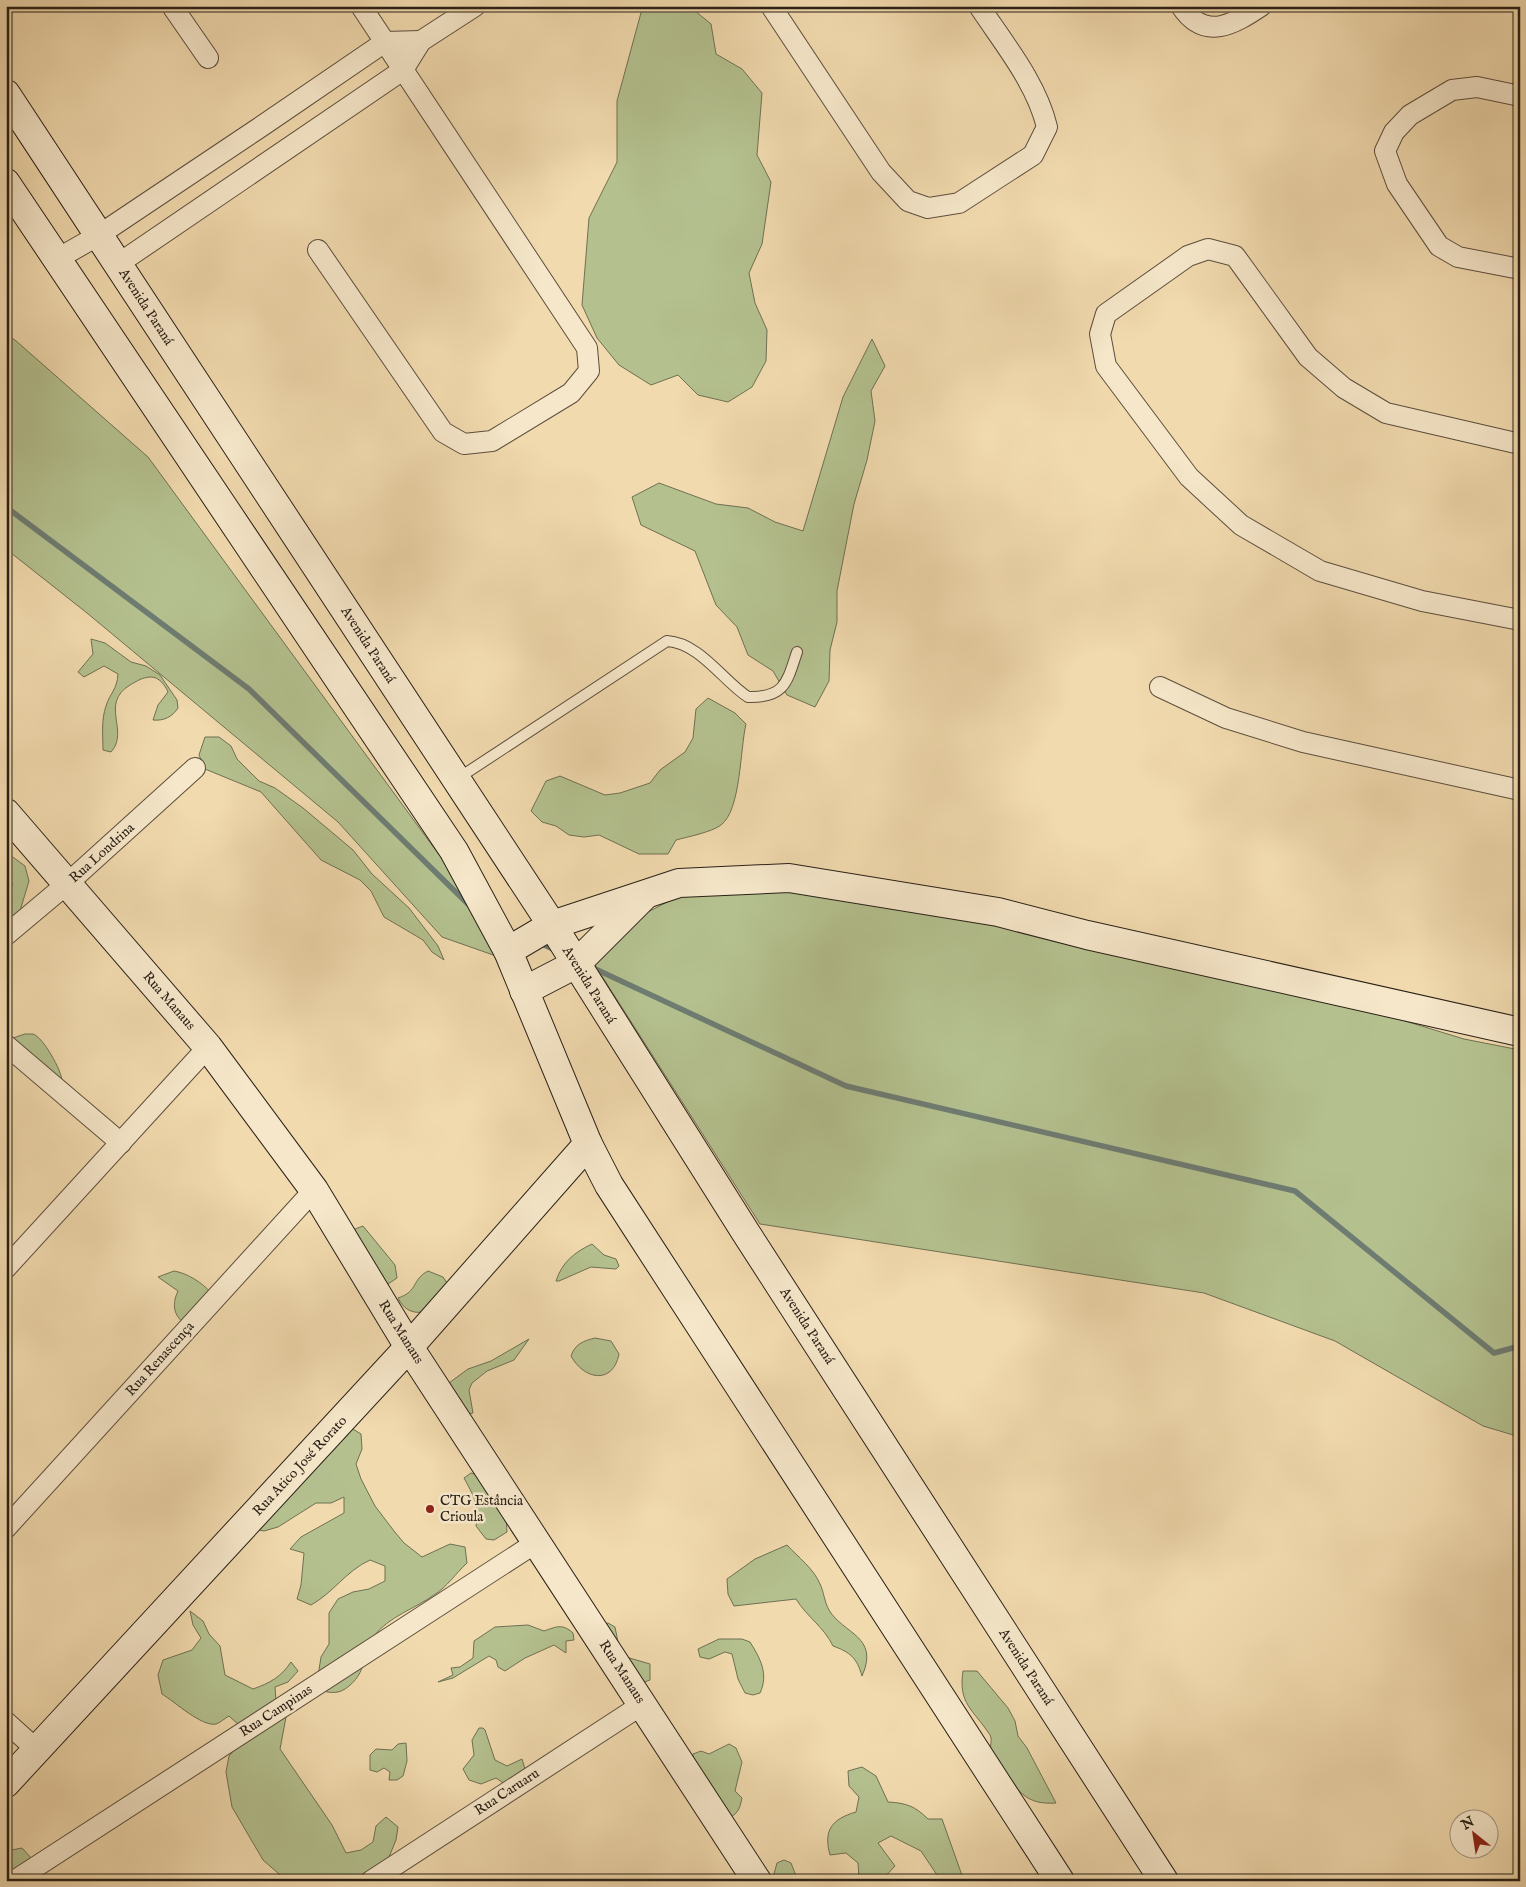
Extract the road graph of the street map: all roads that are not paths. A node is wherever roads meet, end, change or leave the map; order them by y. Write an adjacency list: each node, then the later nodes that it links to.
1 (172, 6): 10 (street)
2 (361, 6): 9 (street)
3 (475, 6): 8 (street)
4 (771, 6): 5 (street)
5 (979, 6)
6 (1181, 6): 7 (street)
7 (1261, 6)
8 (421, 41): 9 (street); 11 (street)
9 (384, 42): 11 (street); 14 (street)
10 (208, 58)
11 (403, 70): 15 (street); 20 (street)
12 (6, 94): 19 (main road, Avenida Paraná)
13 (1520, 96): 23 (street)
14 (298, 101): 15 (street); 16 (street)
15 (317, 129): 18 (street)
16 (215, 157): 18 (street); 19 (street)
17 (6, 183): 21 (main road)
18 (234, 186): 22 (street)
19 (99, 235): 21 (street); 22 (main road, Avenida Paraná)
20 (318, 250)
21 (58, 259): 36 (main road)
22 (118, 264): 29 (main road, Avenida Paraná)
23 (1520, 269)
24 (1520, 444): 25 (street)
25 (1520, 620)
26 (797, 652): 29 (lane)
27 (1160, 686): 30 (street)
28 (195, 768): 32 (street, Rua Londrina)
29 (456, 780): 34 (main road, Avenida Paraná)
30 (1520, 790)
31 (6, 813): 32 (main road, Rua Manaus)
32 (68, 883): 35 (street, Rua Londrina); 41 (main road, Rua Manaus)
33 (648, 892): 34 (main road); 37 (main road); 39 (main road)
34 (552, 925): 36 (main road); 37 (main road, Avenida Paraná)
35 (6, 935)
36 (504, 943): 38 (main road)
37 (576, 964): 38 (main road); 57 (main road, Avenida Paraná)
38 (524, 991): 43 (main road)
39 (1520, 1032)
40 (6, 1045): 42 (street)
41 (208, 1047): 42 (street); 44 (main road, Rua Manaus)
42 (121, 1143): 45 (street)
43 (588, 1144): 46 (main road, Rua Atico José Rorato); 56 (main road)
44 (314, 1190): 46 (main road, Rua Manaus); 47 (street, Rua Renascença)
45 (6, 1268)
46 (409, 1347): 48 (main road, Rua Manaus); 51 (main road, Rua Atico José Rorato)
47 (6, 1528)
48 (538, 1542): 49 (main road, Rua Manaus); 54 (street, Rua Campinas)
49 (644, 1704): 53 (main road, Rua Manaus); 55 (street, Rua Caruaru)
50 (6, 1722): 51 (street)
51 (37, 1750): 52 (main road, Rua Atico José Rorato)
52 (6, 1783)
53 (754, 1880)
54 (14, 1881)
55 (371, 1881)
56 (1060, 1881)
57 (1164, 1881)

